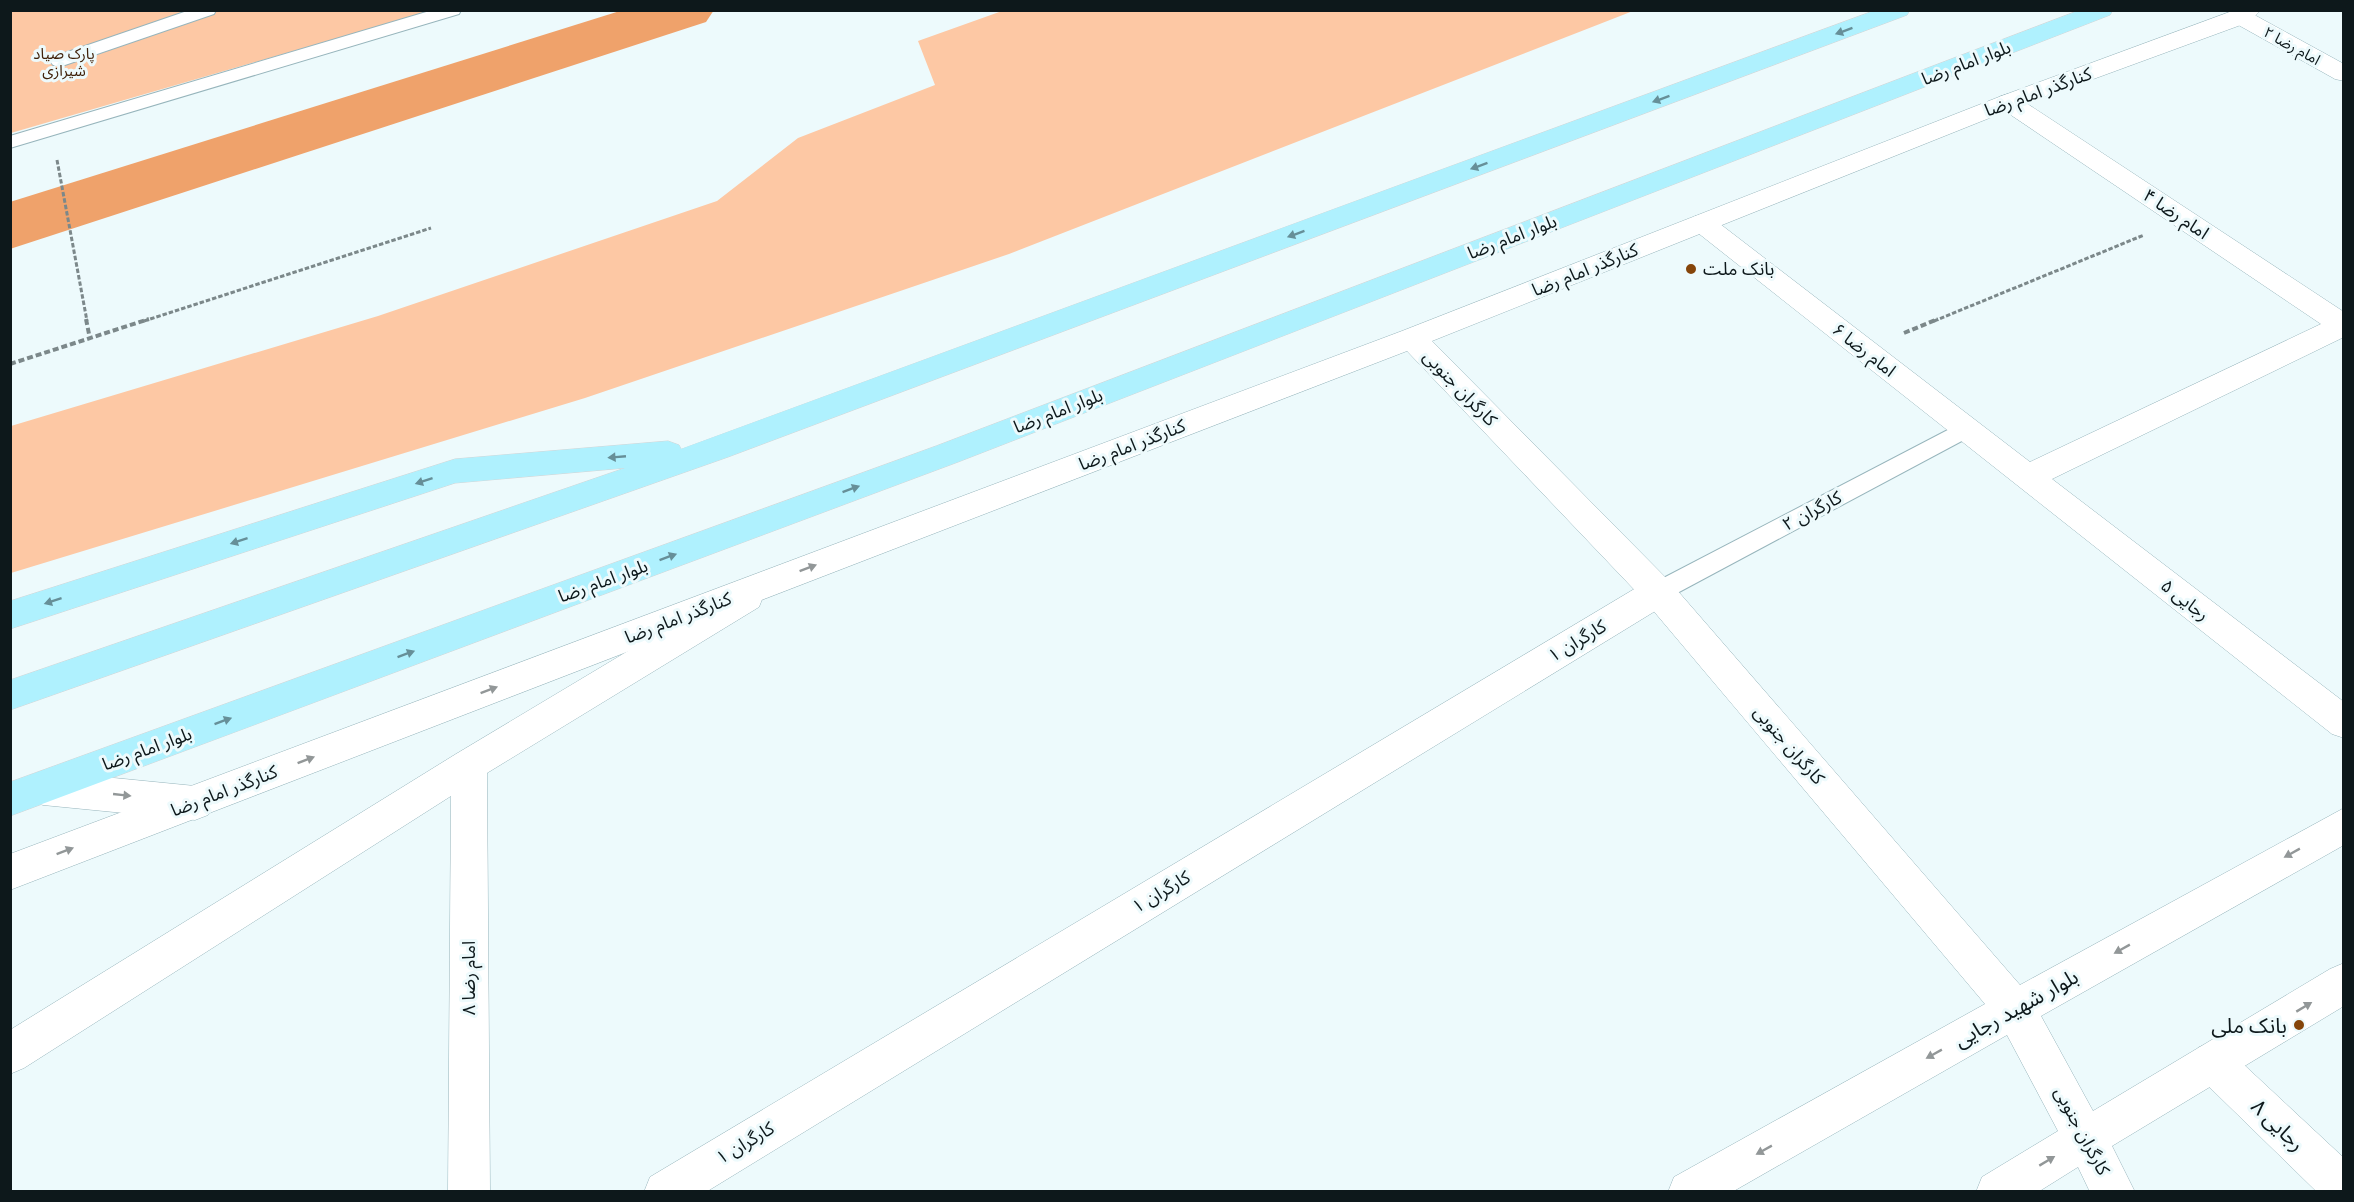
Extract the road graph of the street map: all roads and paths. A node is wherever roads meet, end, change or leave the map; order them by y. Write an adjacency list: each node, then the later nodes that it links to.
1 (208, 10): 6 (lane)
2 (453, 10): 9 (lane)
3 (1899, 10): 20 (main road, one-way to 20)
4 (2102, 10): 28 (main road, بلوار امام رضا, one-way to 4)
5 (2246, 14): 7 (street, امام رضا ۲); 8 (street, کنارگذر امام رضا)
6 (59, 61)
7 (2343, 74)
8 (2008, 102): 11 (street, امام رضا ۴); 12 (street, کنارگذر امام رضا)
9 (52, 130): 10 (lane); 16 (path)
10 (10, 142)
11 (2183, 219): 14 (street, امام رضا ۴); 17 (path)
12 (1702, 224): 15 (street, کنارگذر امام رضا); 17 (street, امام رضا ۶)
13 (431, 228): 16 (path)
14 (2343, 326): 21 (street)
15 (1412, 338): 22 (street, کنارگذر امام رضا, one-way to 15); 23 (street, کارگران جنوبی)
16 (90, 339): 18 (path)
17 (1864, 350): 19 (street, امام رضا ۶)
18 (10, 364)
19 (1965, 429): 21 (street, امام رضا ۶); 23 (lane, کارگران ۲)
20 (717, 448): 24 (main road, one-way to 24); 25 (main road)
21 (2027, 477): 26 (street, رجایی ۵)
22 (774, 581): 27 (street); 29 (street, کنارگذر امام رضا, one-way to 22)
23 (1658, 592): 33 (street, کارگران جنوبی); 39 (street, کارگران ۱)
24 (10, 615)
25 (10, 695)
26 (2343, 723)
27 (469, 765): 34 (street); 38 (street, امام رضا ۸)
28 (27, 794): 29 (street, one-way to 29)
29 (195, 803): 31 (street, کنارگذر امام رضا, one-way to 29)
30 (2343, 825): 33 (street, بلوار شهید رجایی, one-way to 33)
31 (10, 872)
32 (2343, 983): 35 (street, one-way to 32)
33 (2015, 1009): 36 (street, کارگران جنوبی); 40 (street, بلوار شهید رجایی, one-way to 40)
34 (10, 1054)
35 (2212, 1062): 36 (street); 37 (street, رجایی ۸)
36 (2086, 1138): 41 (street, one-way to 36); 42 (street, کارگران جنوبی)
37 (2343, 1188)
38 (469, 1191)
39 (665, 1191)
40 (1689, 1191)
41 (1997, 1191)
42 (2114, 1191)

